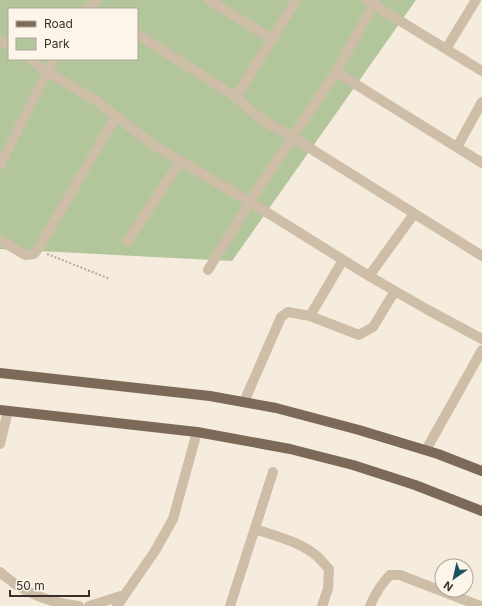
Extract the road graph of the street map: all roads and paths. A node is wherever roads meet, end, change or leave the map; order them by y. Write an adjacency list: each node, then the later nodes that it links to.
1 (209, 0): 6 (street)
2 (296, 0): 6 (street)
3 (476, 0): 7 (street)
4 (372, 2): 7 (street); 12 (street)
5 (138, 35): 13 (street)
6 (272, 39): 13 (street)
7 (446, 49): 10 (street)
8 (31, 60): 11 (street)
9 (53, 60): 11 (street)
10 (482, 71)
11 (47, 72): 15 (street); 20 (street)
12 (336, 72): 16 (street); 17 (street)
13 (236, 97): 16 (street)
14 (482, 102): 17 (street)
15 (116, 116): 18 (street); 25 (street)
16 (292, 137): 21 (street); 22 (street)
17 (457, 147): 19 (street)
18 (180, 161): 21 (street); 24 (street)
19 (482, 163)
20 (0, 165)
21 (250, 202): 27 (street); 28 (street)
22 (414, 214): 26 (street); 29 (street)
23 (0, 240): 25 (street)
24 (128, 241)
25 (38, 249): 30 (path)
26 (482, 256)
27 (343, 260): 29 (street); 32 (street)
28 (208, 270)
29 (369, 276): 31 (street)
30 (110, 279)
31 (395, 291): 32 (street); 33 (street)
32 (310, 316): 36 (street)
33 (482, 339)
34 (482, 350): 40 (street)
35 (0, 373): 36 (main road)
36 (244, 402): 40 (main road)
37 (4, 411): 38 (main road); 39 (street)
38 (197, 432): 43 (main road); 46 (street)
39 (0, 444)
40 (426, 450): 41 (main road)
41 (482, 471)
42 (273, 472): 44 (street)
43 (482, 511)
44 (255, 529): 50 (street); 51 (street)
45 (0, 572): 47 (street)
46 (124, 595): 48 (street); 49 (street)
47 (79, 606)
48 (90, 606)
49 (117, 606)
50 (230, 606)
51 (322, 606)
52 (370, 606): 53 (street)
53 (480, 606)

